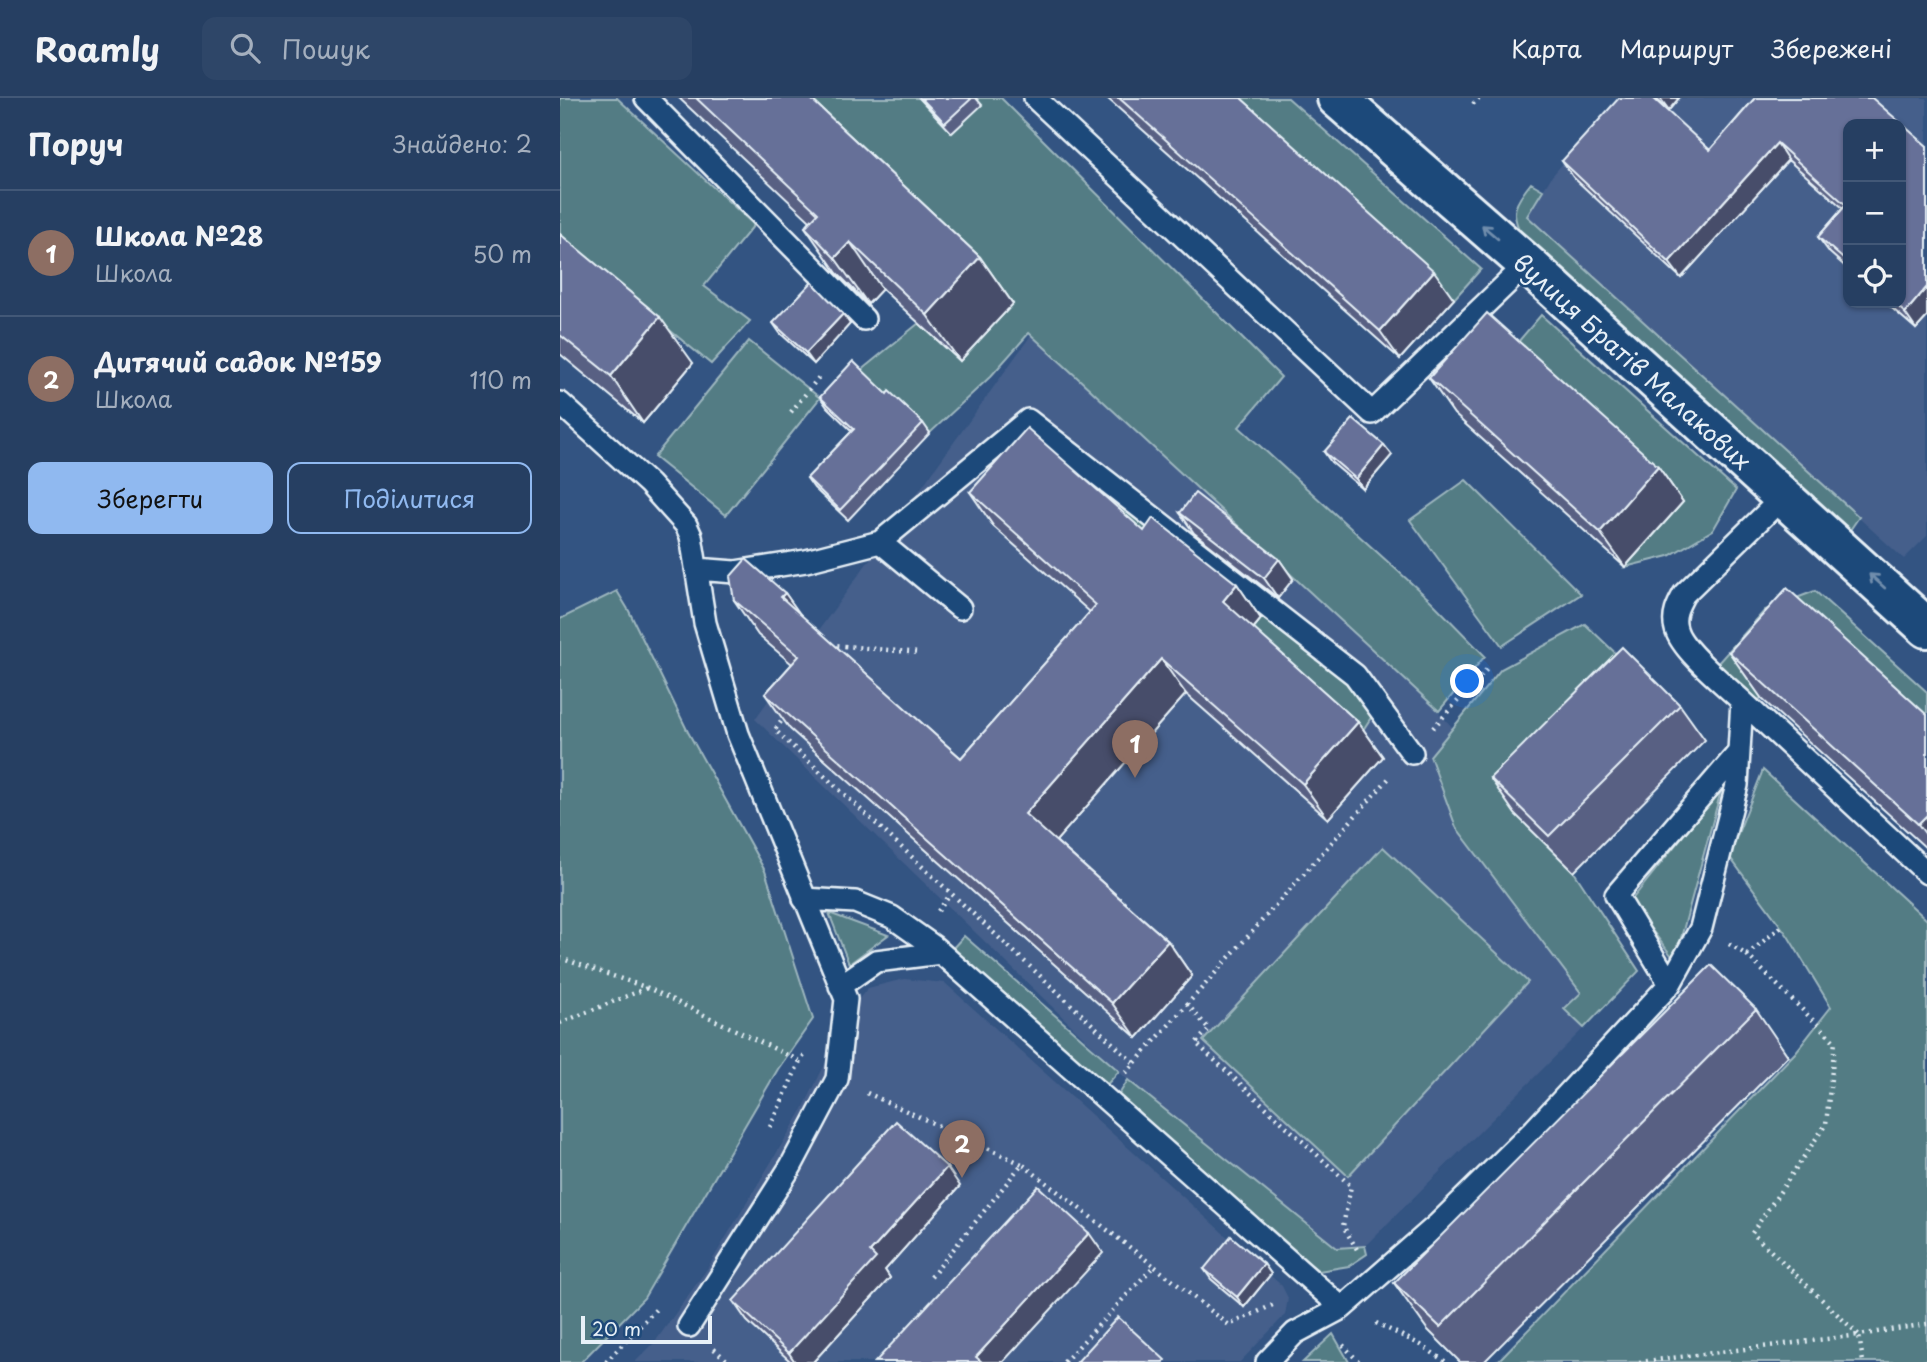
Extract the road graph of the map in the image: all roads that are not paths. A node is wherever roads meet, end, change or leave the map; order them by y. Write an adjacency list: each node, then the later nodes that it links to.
1 (646, 98): 5 (lane)
2 (1035, 98): 4 (lane)
3 (1337, 98): 4 (street, вулиця Братів Малакових, one-way to 3)
4 (1527, 264): 7 (street, вулиця Братів Малакових)
5 (864, 319)
6 (560, 403): 9 (lane)
7 (1783, 497): 11 (street, вулиця Братів Малакових, one-way to 7); 12 (lane)
8 (880, 542): 9 (lane); 10 (lane); 13 (lane)
9 (696, 569): 16 (lane)
10 (960, 608)
11 (1922, 613)
12 (1742, 701): 14 (lane); 15 (lane)
13 (1412, 752)
14 (1739, 752): 18 (lane); 18 (lane)
15 (1927, 873)
16 (804, 899): 17 (lane); 19 (lane)
17 (941, 953): 19 (lane); 20 (lane)
18 (1670, 984): 20 (lane)
19 (840, 986): 21 (lane)
20 (1342, 1308): 22 (lane)
21 (689, 1326)
22 (1266, 1362)

